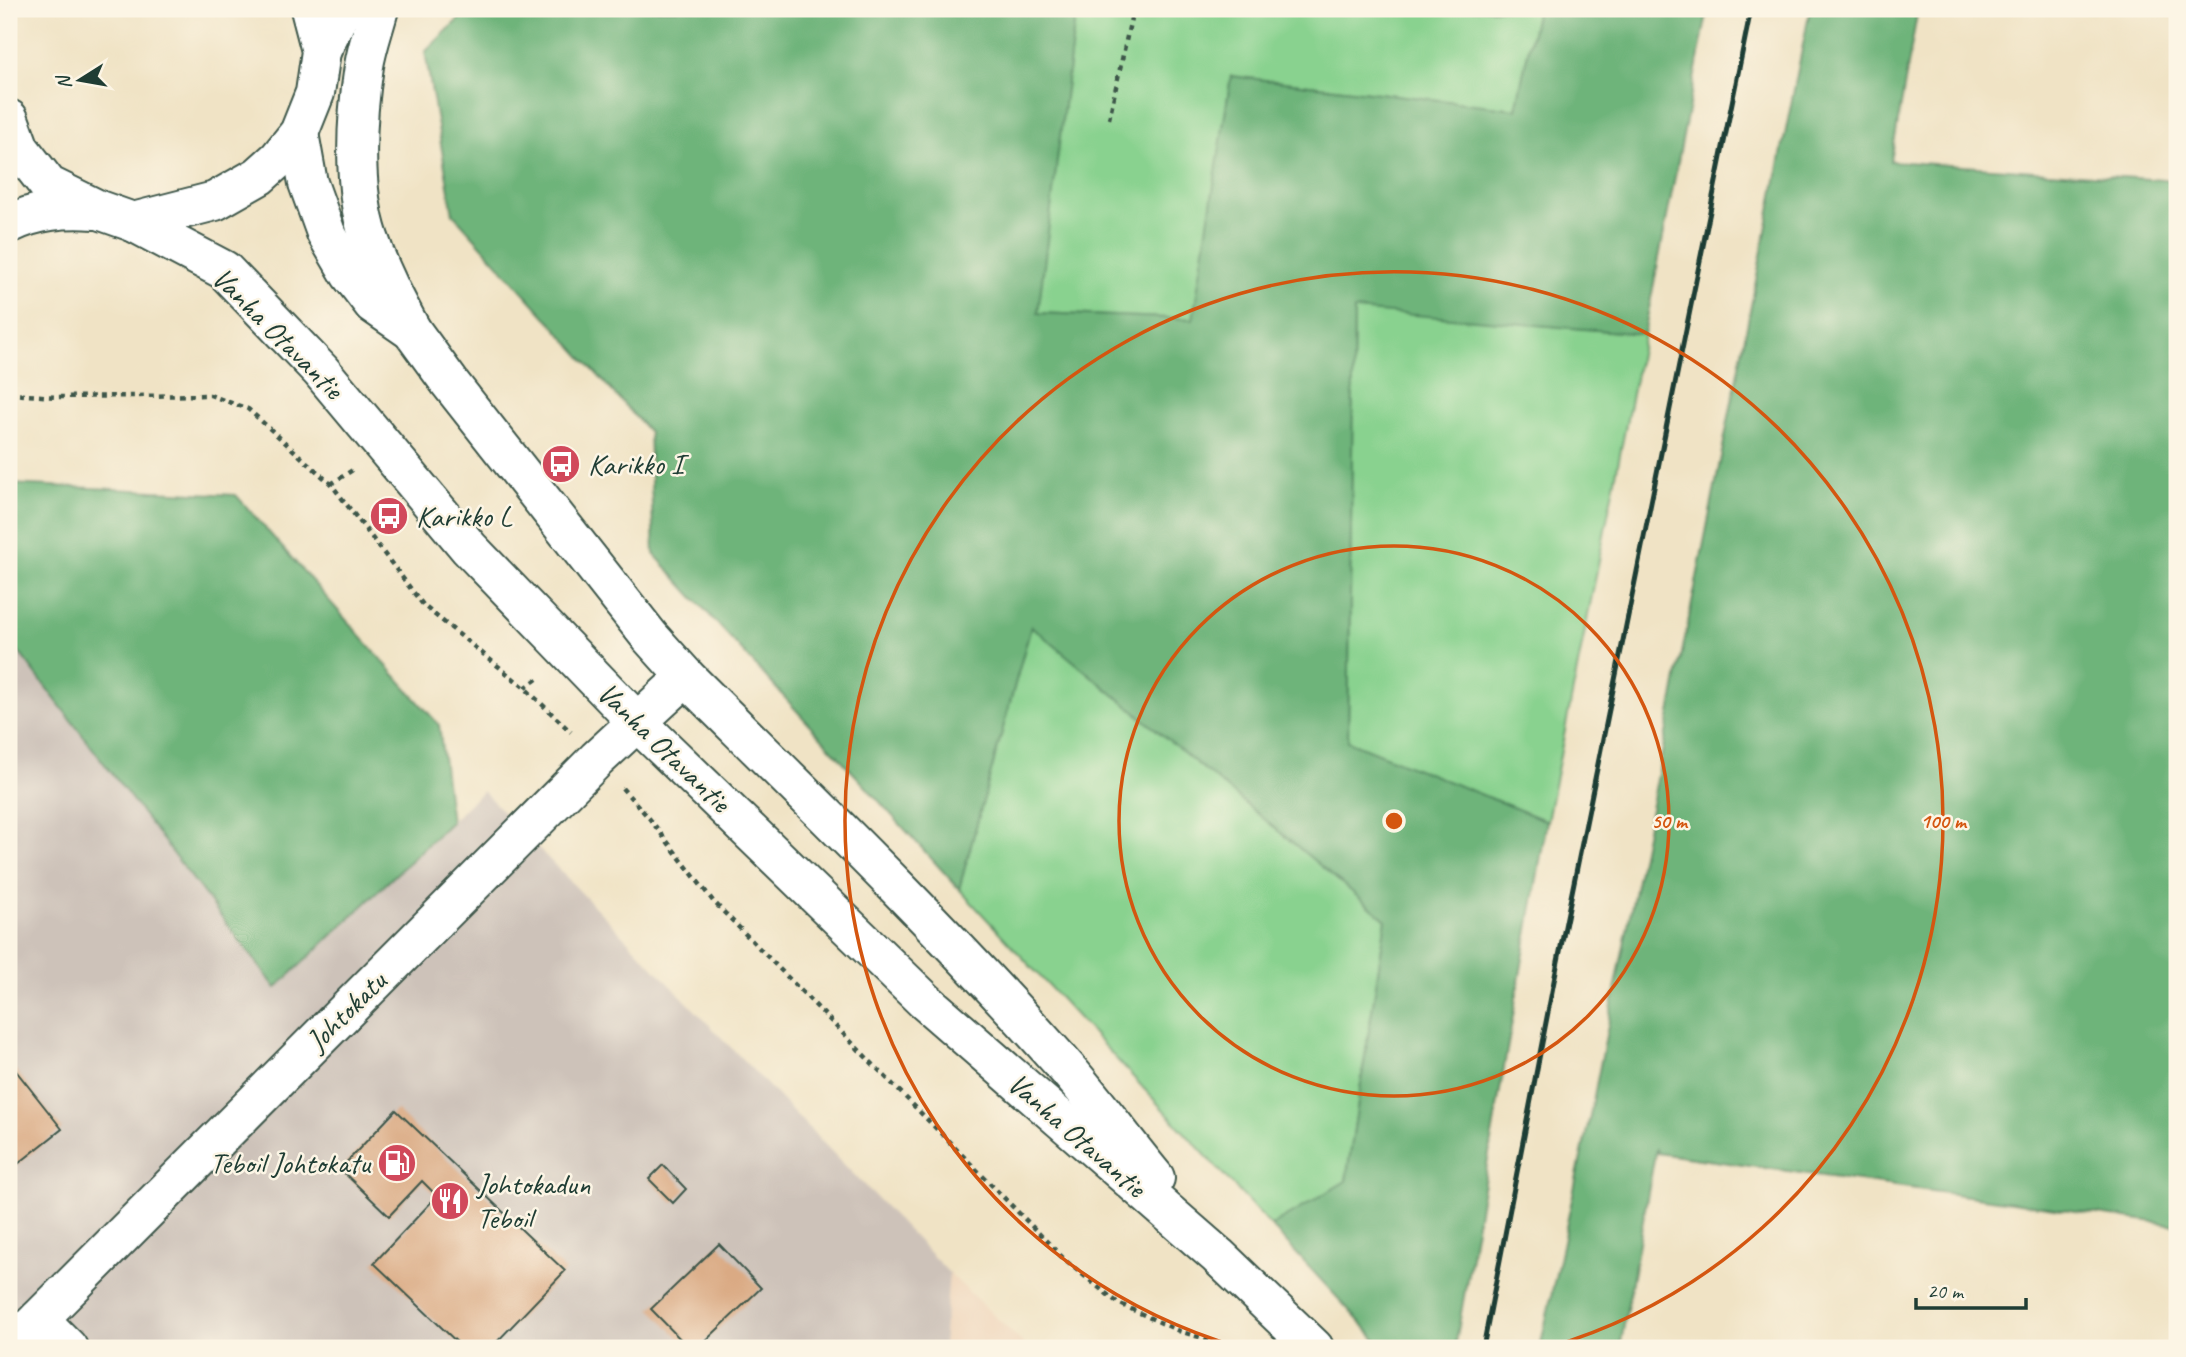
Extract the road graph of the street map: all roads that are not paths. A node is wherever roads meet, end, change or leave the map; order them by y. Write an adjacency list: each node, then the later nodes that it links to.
1 (310, 9): 4 (main road)
2 (342, 9): 4 (main road)
3 (379, 9): 9 (main road)
4 (321, 51): 6 (main road)
5 (9, 120): 7 (main road, Vanha Otavantie)
6 (299, 133): 7 (main road); 9 (main road, Vanha Otavantie)
7 (116, 216): 8 (main road); 11 (main road, Vanha Otavantie)
8 (9, 224)
9 (412, 331): 10 (main road, Vanha Otavantie)
10 (686, 677): 11 (main road, Johtokatu); 12 (main road, Vanha Otavantie)
11 (636, 722): 12 (main road, Vanha Otavantie); 13 (main road, Johtokatu)
12 (1218, 1256): 16 (main road, Vanha Otavantie)
13 (39, 1320): 14 (main road, Johtokatu); 15 (main road)
14 (10, 1348)
15 (68, 1348)
16 (1314, 1348)

